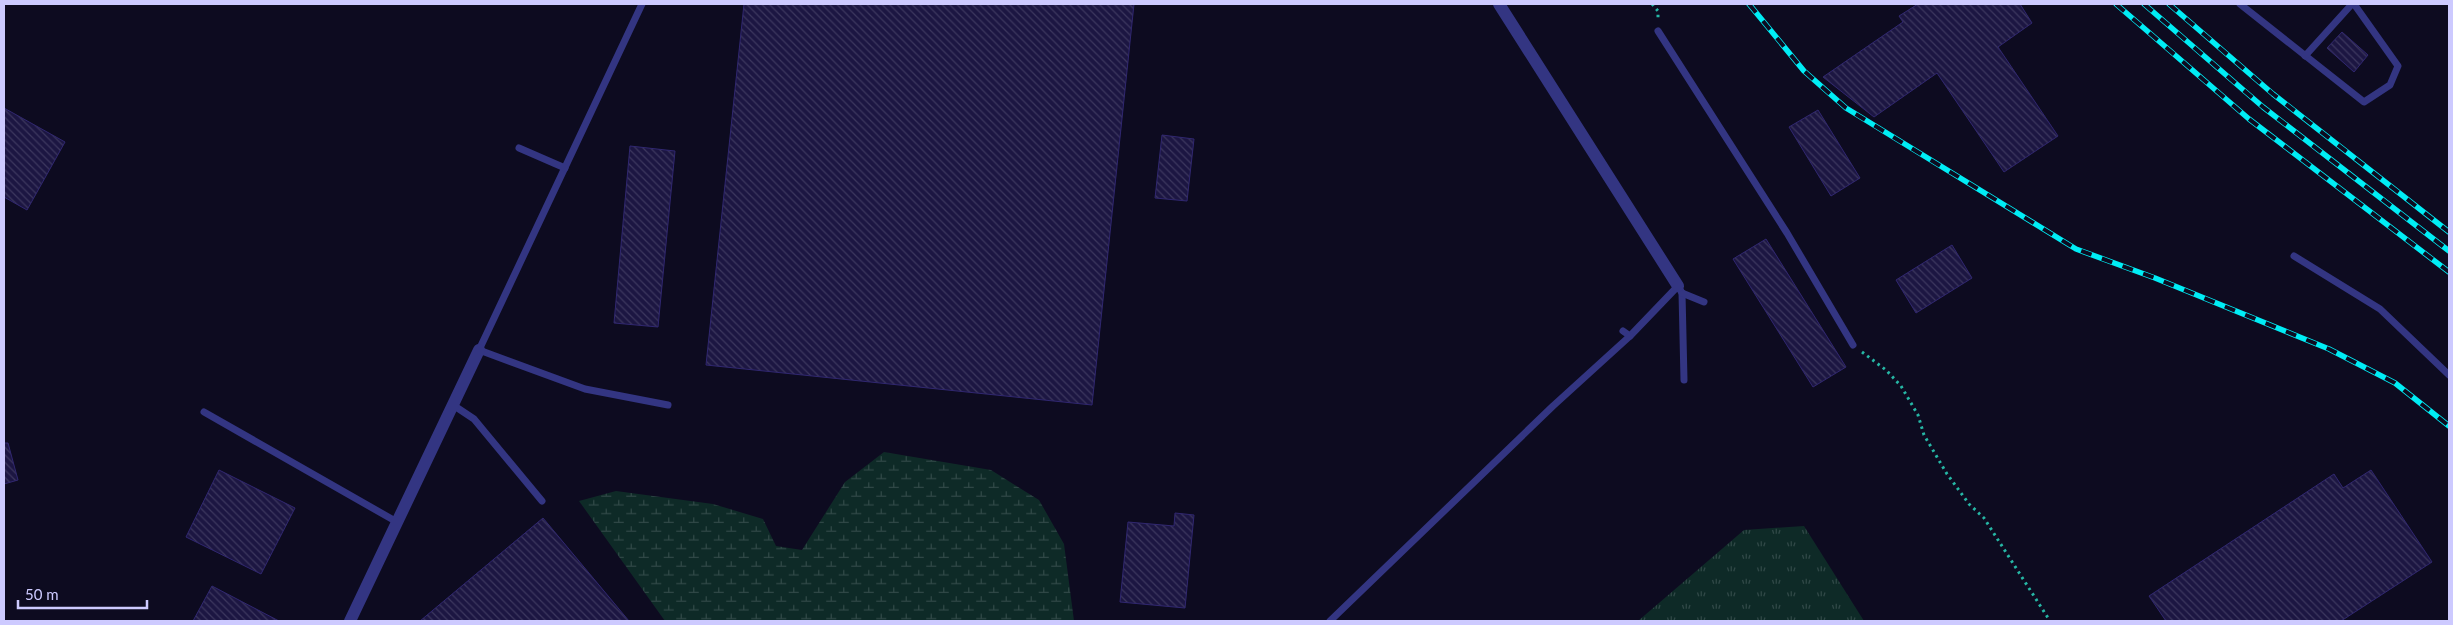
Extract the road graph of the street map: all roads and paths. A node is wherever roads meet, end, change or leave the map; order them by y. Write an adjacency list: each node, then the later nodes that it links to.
1 (642, 4): 9 (lane)
2 (1499, 4): 11 (street)
3 (1652, 4): 6 (path)
4 (2240, 4): 7 (lane)
5 (2353, 4): 7 (lane); 7 (lane)
6 (1658, 31): 15 (lane)
7 (2305, 56)
8 (518, 148): 9 (lane)
9 (564, 168): 16 (lane)
10 (2294, 256): 17 (lane)
11 (1680, 290): 12 (lane); 14 (lane); 18 (lane)
12 (1704, 302)
13 (1623, 331): 14 (lane)
14 (1630, 336): 25 (lane)
15 (1853, 345): 26 (path)
16 (479, 350): 19 (street); 20 (lane)
17 (2449, 375)
18 (1684, 380)
19 (453, 405): 22 (lane); 23 (street)
20 (668, 405)
21 (204, 412): 23 (lane)
22 (542, 501)
23 (397, 522): 24 (street)
24 (350, 621)
25 (1330, 621)
26 (2050, 621)

